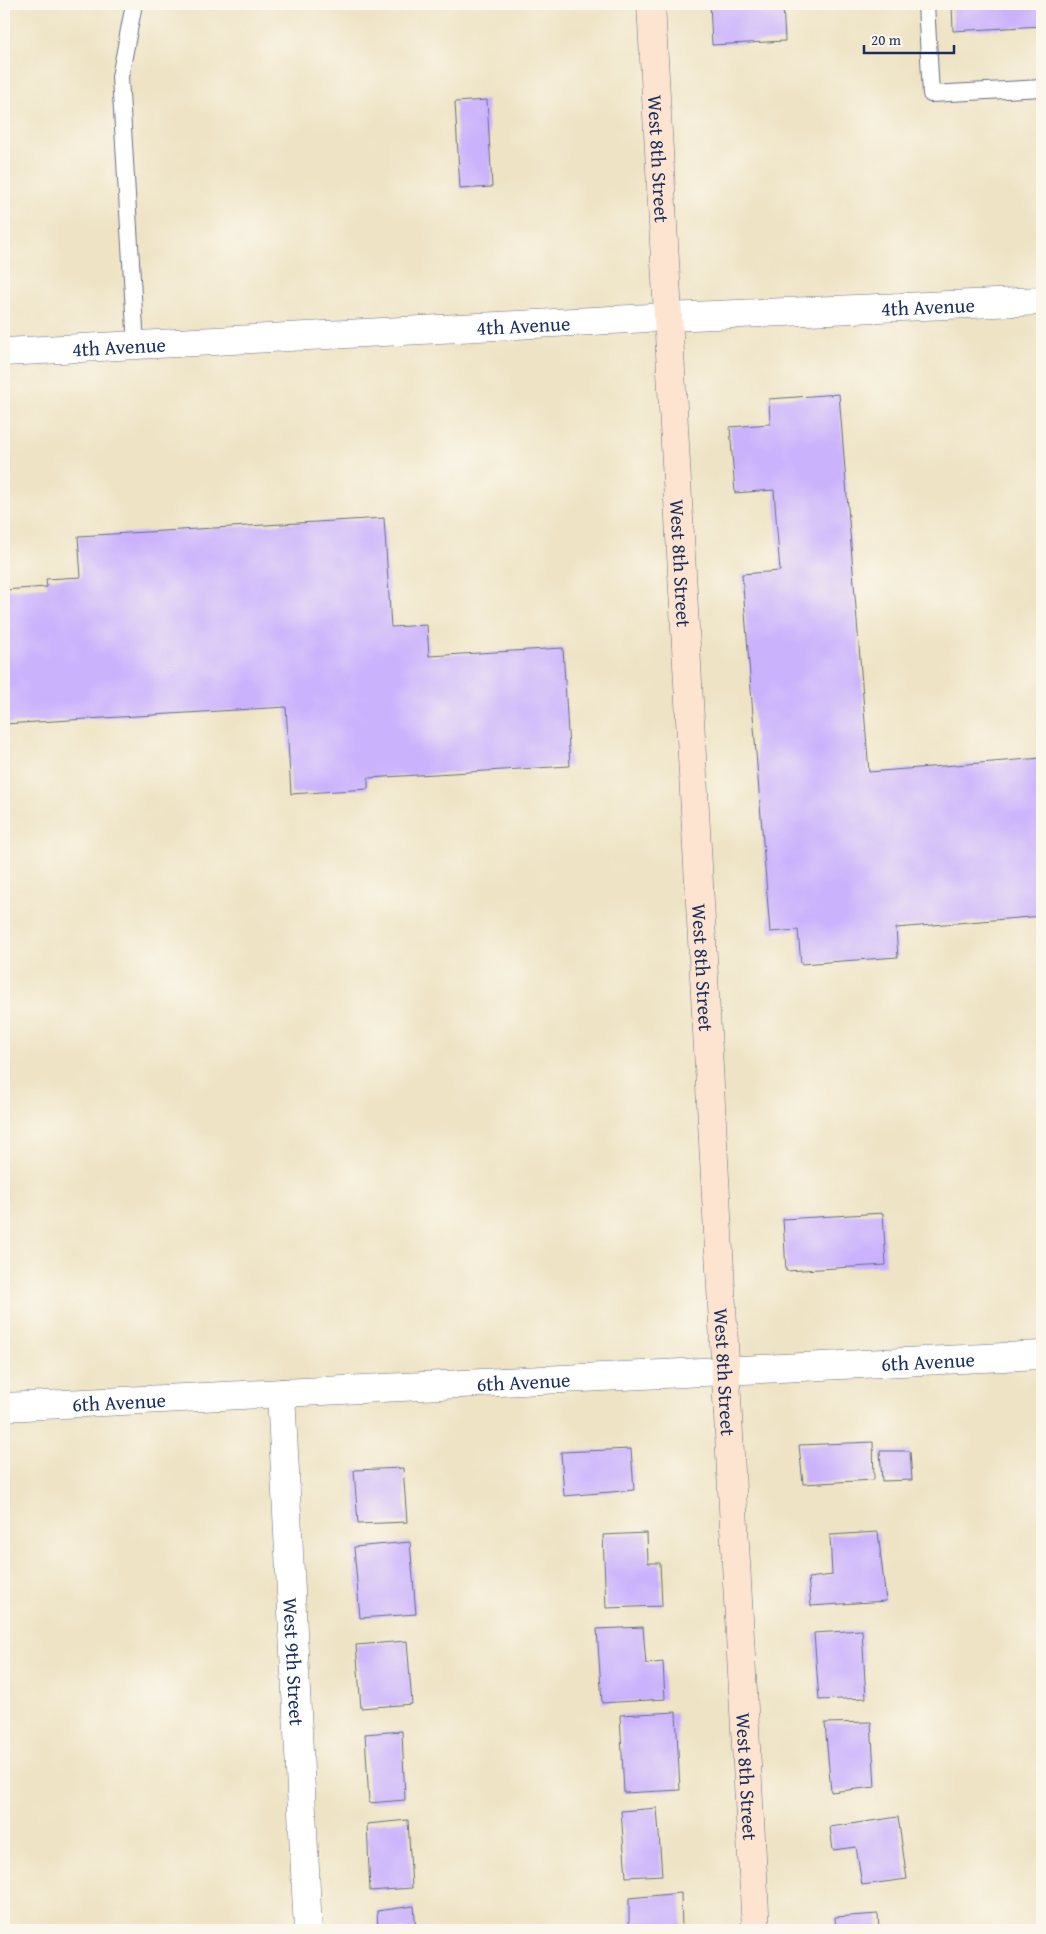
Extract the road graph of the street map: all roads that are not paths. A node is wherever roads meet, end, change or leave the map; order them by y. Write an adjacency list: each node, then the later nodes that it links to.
1 (134, 4): 7 (lane)
2 (651, 4): 6 (street, West 8th Street)
3 (926, 4): 4 (lane)
4 (1042, 88)
5 (1042, 301): 6 (street, 4th Avenue)
6 (668, 317): 7 (street, 4th Avenue); 10 (street, West 8th Street)
7 (136, 346): 8 (street, 4th Avenue)
8 (4, 352)
9 (1042, 1355): 10 (street, 6th Avenue)
10 (725, 1370): 11 (street, 6th Avenue); 14 (street, West 8th Street)
11 (281, 1393): 12 (street, 6th Avenue); 13 (street, West 9th Street)
12 (4, 1407)
13 (308, 1930)
14 (756, 1930)

